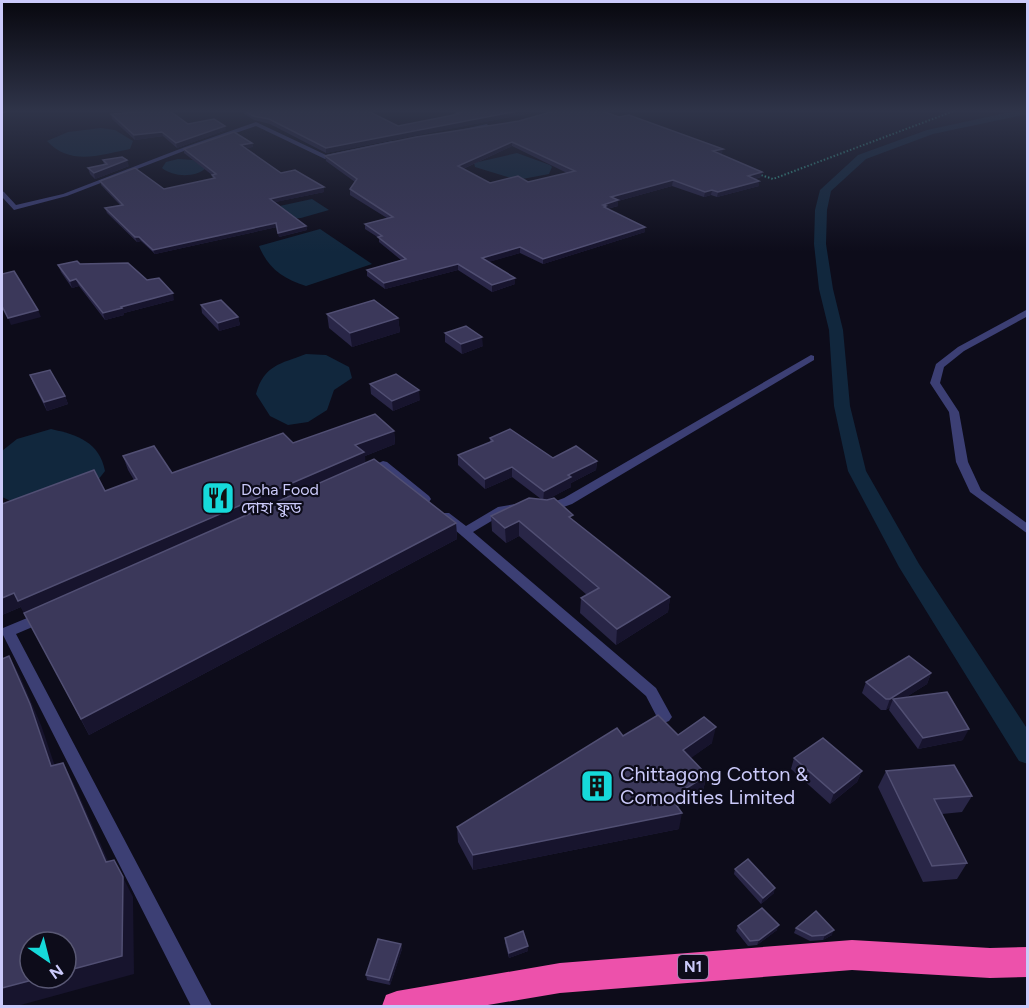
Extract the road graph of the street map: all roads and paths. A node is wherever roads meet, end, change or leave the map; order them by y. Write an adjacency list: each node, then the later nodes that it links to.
1 (161, 158): 4 (street)
2 (829, 158): 3 (path)
3 (754, 172)
4 (2, 193)
5 (1028, 312): 8 (street)
6 (811, 358): 9 (street)
7 (353, 477): 9 (street)
8 (1028, 530)
9 (465, 532): 11 (street)
10 (62, 608): 13 (street)
11 (664, 717)
12 (1028, 962): 14 (highway, N1)
13 (202, 1006)
14 (397, 1006)

